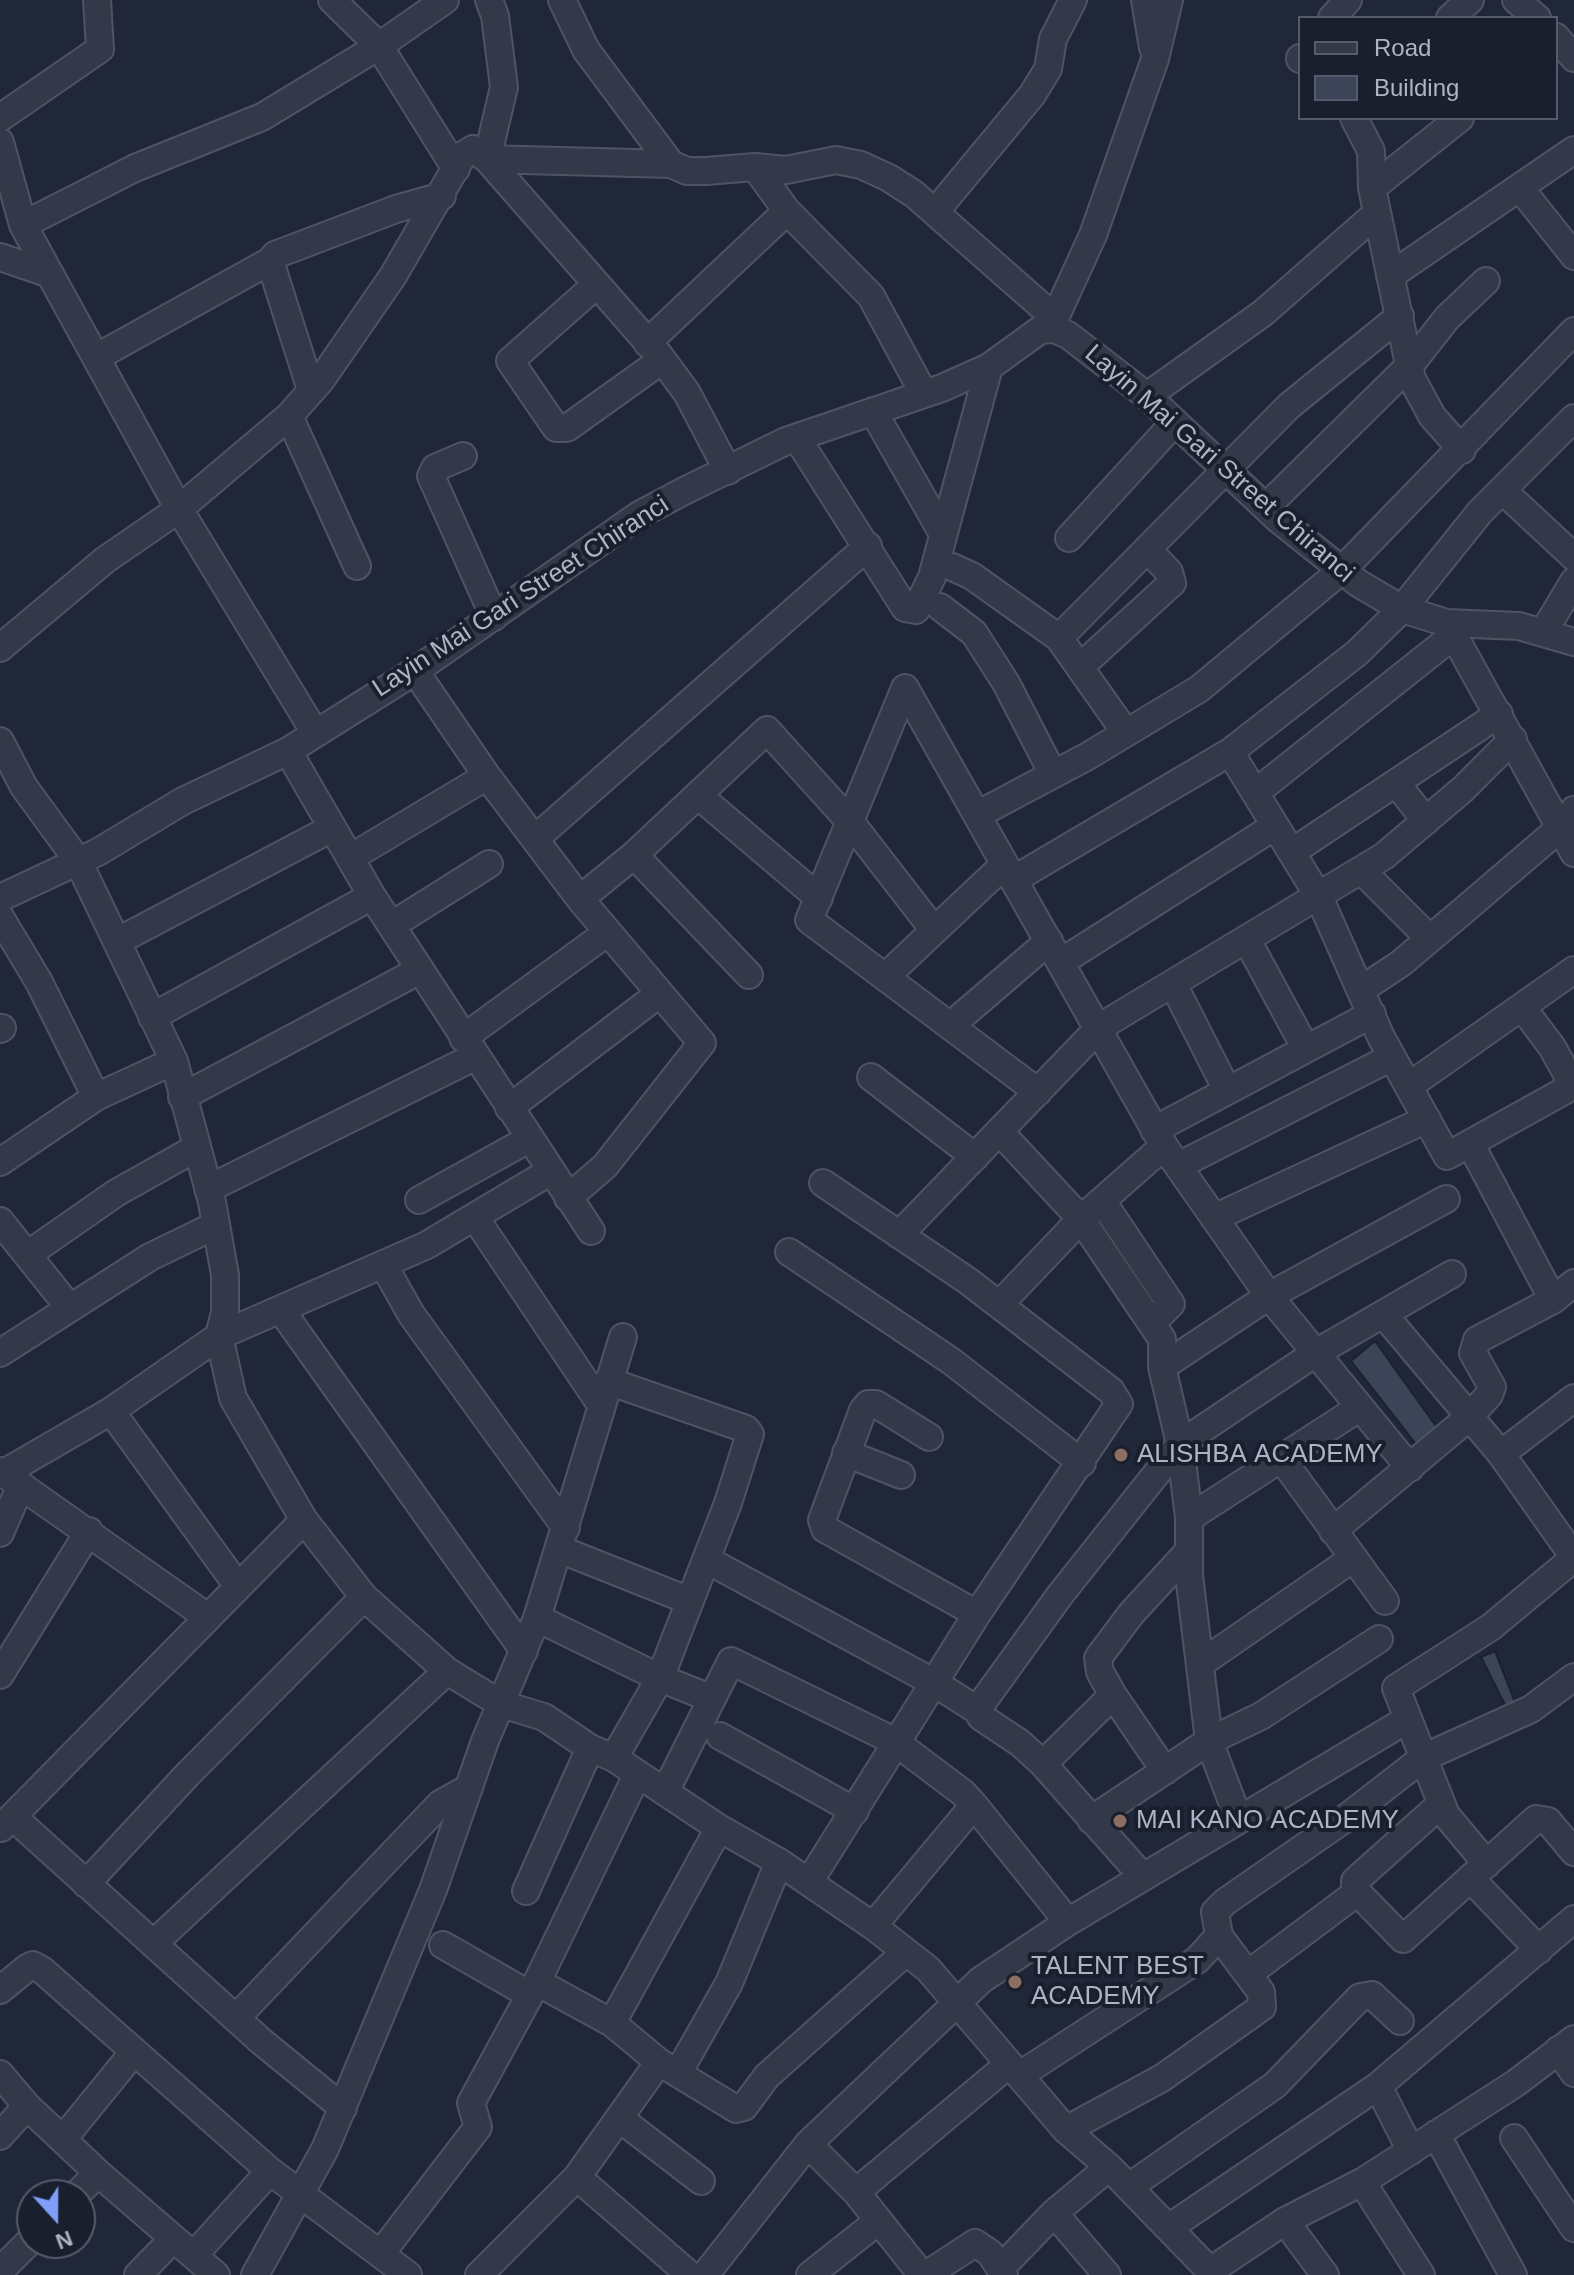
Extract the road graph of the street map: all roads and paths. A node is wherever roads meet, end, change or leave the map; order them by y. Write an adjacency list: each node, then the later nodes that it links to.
1 (97, 0): 19 (street)
2 (332, 0): 16 (street)
3 (445, 0): 16 (street)
4 (489, 0): 24 (street)
5 (562, 0): 25 (street)
6 (1073, 0): 33 (street)
7 (1145, 0): 18 (street)
8 (1169, 0): 18 (street)
9 (1348, 0): 12 (street)
10 (1470, 0): 13 (street)
11 (1516, 0): 14 (street)
12 (1334, 16)
13 (1452, 16)
14 (1535, 16)
15 (1558, 39): 17 (street)
16 (379, 46): 27 (street); 34 (street)
17 (1574, 58)
18 (1155, 59): 43 (street)
19 (0, 118)
20 (1355, 120): 30 (street)
21 (1458, 120): 30 (street)
22 (0, 142): 31 (street)
23 (1574, 150): 28 (street)
24 (487, 159): 25 (street); 27 (street); 41 (street)
25 (671, 164): 26 (street)
26 (755, 167): 32 (street); 33 (street)
27 (456, 169): 29 (street)
28 (1520, 188): 35 (street); 39 (street)
29 (442, 196): 37 (street); 49 (street)
30 (1374, 200): 39 (street); 51 (street)
31 (6, 204): 34 (street)
32 (787, 211): 45 (street); 50 (street)
33 (935, 212): 43 (street)
34 (23, 225): 38 (street)
35 (1574, 256)
36 (0, 257): 38 (street)
37 (270, 261): 46 (street); 49 (street)
38 (50, 274): 46 (street)
39 (1390, 276): 42 (street)
40 (1486, 281): 47 (street)
41 (596, 285): 45 (street); 45 (street)
42 (1400, 316): 47 (street); 59 (street)
43 (1054, 324): 48 (street, Layin Mai Gari Street Chiranci); 51 (street, Layin Mai Gari Street Chiranci)
44 (1572, 337): 57 (street)
45 (655, 351): 60 (street)
46 (97, 357): 63 (street)
47 (1411, 364): 57 (street); 62 (street)
48 (989, 367): 50 (street, Layin Mai Gari Street Chiranci); 64 (street)
49 (311, 390): 53 (street)
50 (924, 394): 52 (street, Layin Mai Gari Street Chiranci)
51 (1147, 396): 55 (street, Layin Mai Gari Street Chiranci)
52 (873, 411): 56 (street, Layin Mai Gari Street Chiranci); 64 (street)
53 (289, 416): 63 (street); 69 (street)
54 (1574, 418): 61 (street)
55 (1175, 422): 59 (street, Layin Mai Gari Street Chiranci); 65 (street)
56 (797, 438): 60 (street, Layin Mai Gari Street Chiranci); 66 (street)
57 (1462, 450): 71 (street)
58 (463, 456): 75 (street)
59 (1226, 469): 62 (street, Layin Mai Gari Street Chiranci); 67 (street)
60 (728, 471): 75 (street, Layin Mai Gari Street Chiranci)
61 (1502, 490): 68 (street); 74 (street)
62 (1266, 507): 71 (street, Layin Mai Gari Street Chiranci)
63 (179, 509): 80 (street); 84 (street)
64 (943, 534): 66 (street)
65 (1069, 538)
66 (868, 546): 101 (street)
67 (1148, 550): 78 (street); 81 (street)
68 (1574, 557)
69 (357, 566)
70 (952, 567): 78 (street)
71 (1342, 570): 74 (street, Layin Mai Gari Street Chiranci); 85 (street)
72 (1574, 581): 77 (street)
73 (940, 607): 90 (street)
74 (1402, 609): 76 (street, Layin Mai Gari Street Chiranci); 89 (street)
75 (494, 617): 82 (street, Layin Mai Gari Street Chiranci)
76 (1451, 629): 77 (street, Layin Mai Gari Street Chiranci); 83 (street); 93 (street)
77 (1543, 633): 79 (street, Layin Mai Gari Street Chiranci)
78 (1059, 638): 81 (street)
79 (1574, 642)
80 (0, 648)
81 (1080, 667): 85 (street)
82 (415, 671): 84 (street, Layin Mai Gari Street Chiranci); 91 (street)
83 (1499, 714): 86 (street); 92 (street)
84 (314, 731): 88 (street, Layin Mai Gari Street Chiranci)
85 (1126, 733): 90 (street)
86 (1513, 739): 96 (street); 97 (street)
87 (0, 741): 106 (street)
88 (288, 751): 100 (street); 106 (street, Layin Mai Gari Street Chiranci)
89 (1230, 752): 93 (street); 109 (street)
90 (1053, 774): 95 (street)
91 (487, 776): 101 (street); 105 (street)
92 (1396, 783): 97 (street); 102 (street)
93 (1255, 793): 99 (street)
94 (699, 796): 98 (street); 104 (street); 113 (street)
95 (977, 815): 98 (street); 109 (street)
96 (1567, 819): 103 (street); 119 (street)
97 (1426, 821): 108 (street)
98 (852, 824): 113 (street); 117 (street)
99 (1275, 826): 102 (street); 122 (street)
100 (332, 828): 105 (street); 121 (street)
101 (536, 838): 114 (street)
102 (1292, 852): 111 (street)
103 (1574, 853)
104 (634, 855): 114 (street); 125 (street)
105 (350, 858): 110 (street)
106 (78, 861): 112 (street, Layin Mai Gari Street Chiranci); 121 (street)
107 (489, 864): 116 (street)
108 (1362, 871): 111 (street); 119 (street)
109 (1008, 872): 117 (street); 122 (street)
110 (372, 896): 116 (street); 132 (street)
111 (1319, 897): 120 (street); 128 (street)
112 (0, 898)
113 (819, 898): 126 (street)
114 (580, 899): 118 (street)
115 (0, 917): 144 (street)
116 (392, 925): 123 (street)
117 (934, 930): 126 (street)
118 (608, 932): 129 (street); 135 (street)
119 (1430, 939): 128 (street)
120 (1247, 940): 127 (street); 136 (street)
121 (118, 941): 132 (street)
122 (1055, 951): 133 (street); 134 (street)
123 (420, 970): 135 (street); 145 (street)
124 (1574, 970): 130 (street)
125 (749, 975)
126 (885, 977): 133 (street)
127 (1173, 984): 134 (street); 142 (street)
128 (1362, 989): 131 (street)
129 (659, 994): 146 (street); 158 (street)
130 (1522, 1007): 140 (street); 141 (street)
131 (1372, 1014): 136 (street); 137 (street)
132 (152, 1017): 138 (street)
133 (950, 1026): 143 (street)
134 (1100, 1027): 143 (street); 151 (street)
135 (469, 1047): 146 (street); 157 (street)
136 (1306, 1049): 142 (street)
137 (1392, 1057): 140 (street); 151 (street)
138 (174, 1061): 144 (street); 145 (street)
139 (871, 1077): 153 (street)
140 (1409, 1086): 147 (street)
141 (1573, 1086): 150 (street)
142 (1227, 1090): 151 (street)
143 (1038, 1092): 148 (street)
144 (96, 1097): 154 (street)
145 (182, 1097): 152 (street)
146 (509, 1108): 149 (street)
147 (1427, 1119): 150 (street); 162 (street)
148 (1000, 1132): 153 (street); 164 (street)
149 (529, 1139): 155 (street); 160 (street)
150 (1471, 1145): 175 (street)
151 (1165, 1147): 161 (street); 162 (street)
152 (196, 1148): 157 (street); 170 (street)
153 (975, 1157): 168 (street)
154 (0, 1162)
155 (551, 1171): 158 (street); 163 (street)
156 (823, 1183): 168 (street)
157 (208, 1189): 166 (street)
158 (568, 1198): 167 (street)
159 (1446, 1199): 174 (street)
160 (419, 1200)
161 (1102, 1201): 164 (street); 180 (street)
162 (1214, 1218): 174 (street)
163 (476, 1219): 171 (street); 186 (street)
164 (1081, 1219): 176 (street); 180 (street)
165 (0, 1221): 170 (street)
166 (216, 1225): 177 (street); 181 (street)
167 (591, 1231)
168 (899, 1235): 176 (street)
169 (789, 1252): 196 (street)
170 (27, 1255): 177 (street)
171 (383, 1264): 178 (street); 205 (street)
172 (1452, 1274): 179 (street)
173 (1574, 1283): 175 (street)
174 (1269, 1296): 184 (street); 185 (street)
175 (1553, 1300): 190 (street)
176 (999, 1305): 196 (street)
177 (69, 1307): 183 (street)
178 (281, 1310): 181 (street); 218 (street)
179 (1385, 1316): 184 (street); 190 (street)
180 (1152, 1323): 185 (street)
181 (219, 1336): 189 (street); 201 (street)
182 (623, 1337): 186 (street)
183 (0, 1353)
184 (1314, 1354): 187 (street); 192 (street)
185 (1162, 1367): 192 (street)
186 (605, 1393): 205 (street); 209 (street)
187 (1359, 1408): 195 (street); 197 (street)
188 (1571, 1409): 194 (street)
189 (111, 1411): 199 (street); 210 (street)
190 (1468, 1418): 194 (street); 197 (street)
191 (929, 1437): 193 (street)
192 (1180, 1444): 200 (street); 228 (street)
193 (846, 1453): 198 (street); 214 (street)
194 (1501, 1454): 207 (street)
195 (1281, 1458): 200 (street); 203 (street)
196 (1082, 1463): 214 (street)
197 (1410, 1468): 203 (street)
198 (901, 1475)
199 (8, 1476): 202 (street); 204 (street)
200 (1189, 1518): 206 (street)
201 (304, 1520): 210 (street); 211 (street)
202 (89, 1531): 215 (street); 221 (street)
203 (1333, 1531): 208 (street)
204 (0, 1533)
205 (562, 1538): 212 (street); 216 (street)
206 (1187, 1553): 219 (street); 225 (street)
207 (1574, 1558): 229 (street)
208 (1352, 1559): 213 (street); 219 (street)
209 (707, 1560): 212 (street); 224 (street)
210 (237, 1585): 215 (street)
211 (364, 1597): 220 (street); 252 (street)
212 (690, 1601): 223 (street)
213 (1385, 1601)
214 (977, 1614): 224 (street)
215 (206, 1616): 245 (street)
216 (537, 1618): 218 (street); 223 (street)
217 (1379, 1639): 232 (street)
218 (524, 1651): 227 (street)
219 (1200, 1664): 232 (street)
220 (447, 1671): 227 (street); 259 (street)
221 (0, 1675)
222 (1574, 1677): 234 (street)
223 (660, 1678): 226 (street); 233 (street)
224 (933, 1682): 228 (street); 231 (street)
225 (1113, 1695): 235 (street); 236 (street)
226 (710, 1698): 231 (street); 239 (street)
227 (501, 1704): 233 (street); 238 (street)
228 (977, 1710): 235 (street)
229 (1408, 1719): 234 (street); 244 (street)
230 (720, 1736): 242 (street)
231 (894, 1741): 241 (street); 242 (street)
232 (1209, 1741): 236 (street); 244 (street)
233 (602, 1753): 237 (street); 253 (street)
234 (1423, 1758): 240 (street); 258 (street)
235 (1043, 1764): 243 (street)
236 (1165, 1771): 243 (street)
237 (637, 1775): 239 (street); 264 (street)
238 (469, 1788): 267 (street); 278 (street)
239 (665, 1792): 246 (street)
240 (1441, 1804): 249 (street); 254 (street)
241 (974, 1805): 256 (street); 257 (street)
242 (855, 1811): 251 (street)
243 (1091, 1820): 250 (street)
244 (1239, 1820): 250 (street)
245 (6, 1823): 252 (street)
246 (719, 1828): 248 (street); 269 (street)
247 (1574, 1852): 249 (street)
248 (779, 1862): 251 (street); 272 (street)
249 (1478, 1871): 254 (street); 261 (street)
250 (1143, 1877): 256 (street)
251 (809, 1882): 257 (street)
252 (86, 1884): 259 (street)
253 (526, 1891)
254 (1355, 1894): 263 (street)
255 (1574, 1919): 261 (street)
256 (1068, 1922): 266 (street)
257 (873, 1926): 262 (street)
258 (1219, 1936): 263 (street); 273 (street)
259 (153, 1944): 267 (street)
260 (443, 1945): 264 (street)
261 (1539, 1950): 276 (street)
262 (906, 1952): 266 (street); 272 (street)
263 (1248, 1974): 280 (street)
264 (533, 1988): 269 (street); 303 (street)
265 (0, 1990): 271 (street)
266 (958, 2000): 273 (street); 285 (street)
267 (236, 2018): 278 (street)
268 (1400, 2021): 294 (street)
269 (612, 2023): 272 (street)
270 (1566, 2044): 274 (street); 281 (street)
271 (133, 2053): 284 (street); 288 (street)
272 (669, 2068): 279 (street)
273 (1015, 2069): 280 (street); 296 (street)
274 (1574, 2073)
275 (0, 2074): 277 (street)
276 (1378, 2086): 286 (street); 300 (street)
277 (27, 2106): 282 (street); 284 (street)
278 (343, 2108): 295 (street)
279 (619, 2118): 290 (street); 292 (street)
280 (1066, 2130): 287 (street)
281 (1436, 2134): 286 (street); 320 (street)
282 (0, 2136)
283 (1514, 2138): 301 (street)
284 (63, 2139): 289 (street)
285 (808, 2144): 296 (street); 314 (street)
286 (1411, 2151): 293 (street)
287 (1109, 2167): 294 (street); 297 (street)
288 (270, 2171): 295 (street); 302 (street)
289 (98, 2173): 291 (street); 302 (street)
290 (577, 2177): 312 (street); 313 (street)
291 (92, 2179)
292 (701, 2181)
293 (1362, 2182): 298 (street); 319 (street)
294 (1129, 2187): 300 (street)
295 (300, 2191): 303 (street); 310 (street)
296 (856, 2192): 299 (street)
297 (1054, 2213): 306 (street); 317 (street)
298 (1285, 2221): 307 (street); 318 (street)
299 (877, 2222): 315 (street); 316 (street)
300 (1170, 2227): 307 (street)
301 (1574, 2228)
302 (184, 2247): 308 (street); 309 (street)
303 (382, 2252): 311 (street)
304 (16, 2255): 305 (street)
305 (0, 2271)
306 (1002, 2272): 316 (street)
307 (1212, 2273)
308 (138, 2275)
309 (216, 2275)
310 (255, 2275)
311 (408, 2275)
312 (479, 2275)
313 (690, 2275)
314 (705, 2275)
315 (810, 2275)
316 (924, 2275)
317 (1107, 2275)
318 (1325, 2275)
319 (1421, 2275)
320 (1513, 2275)

